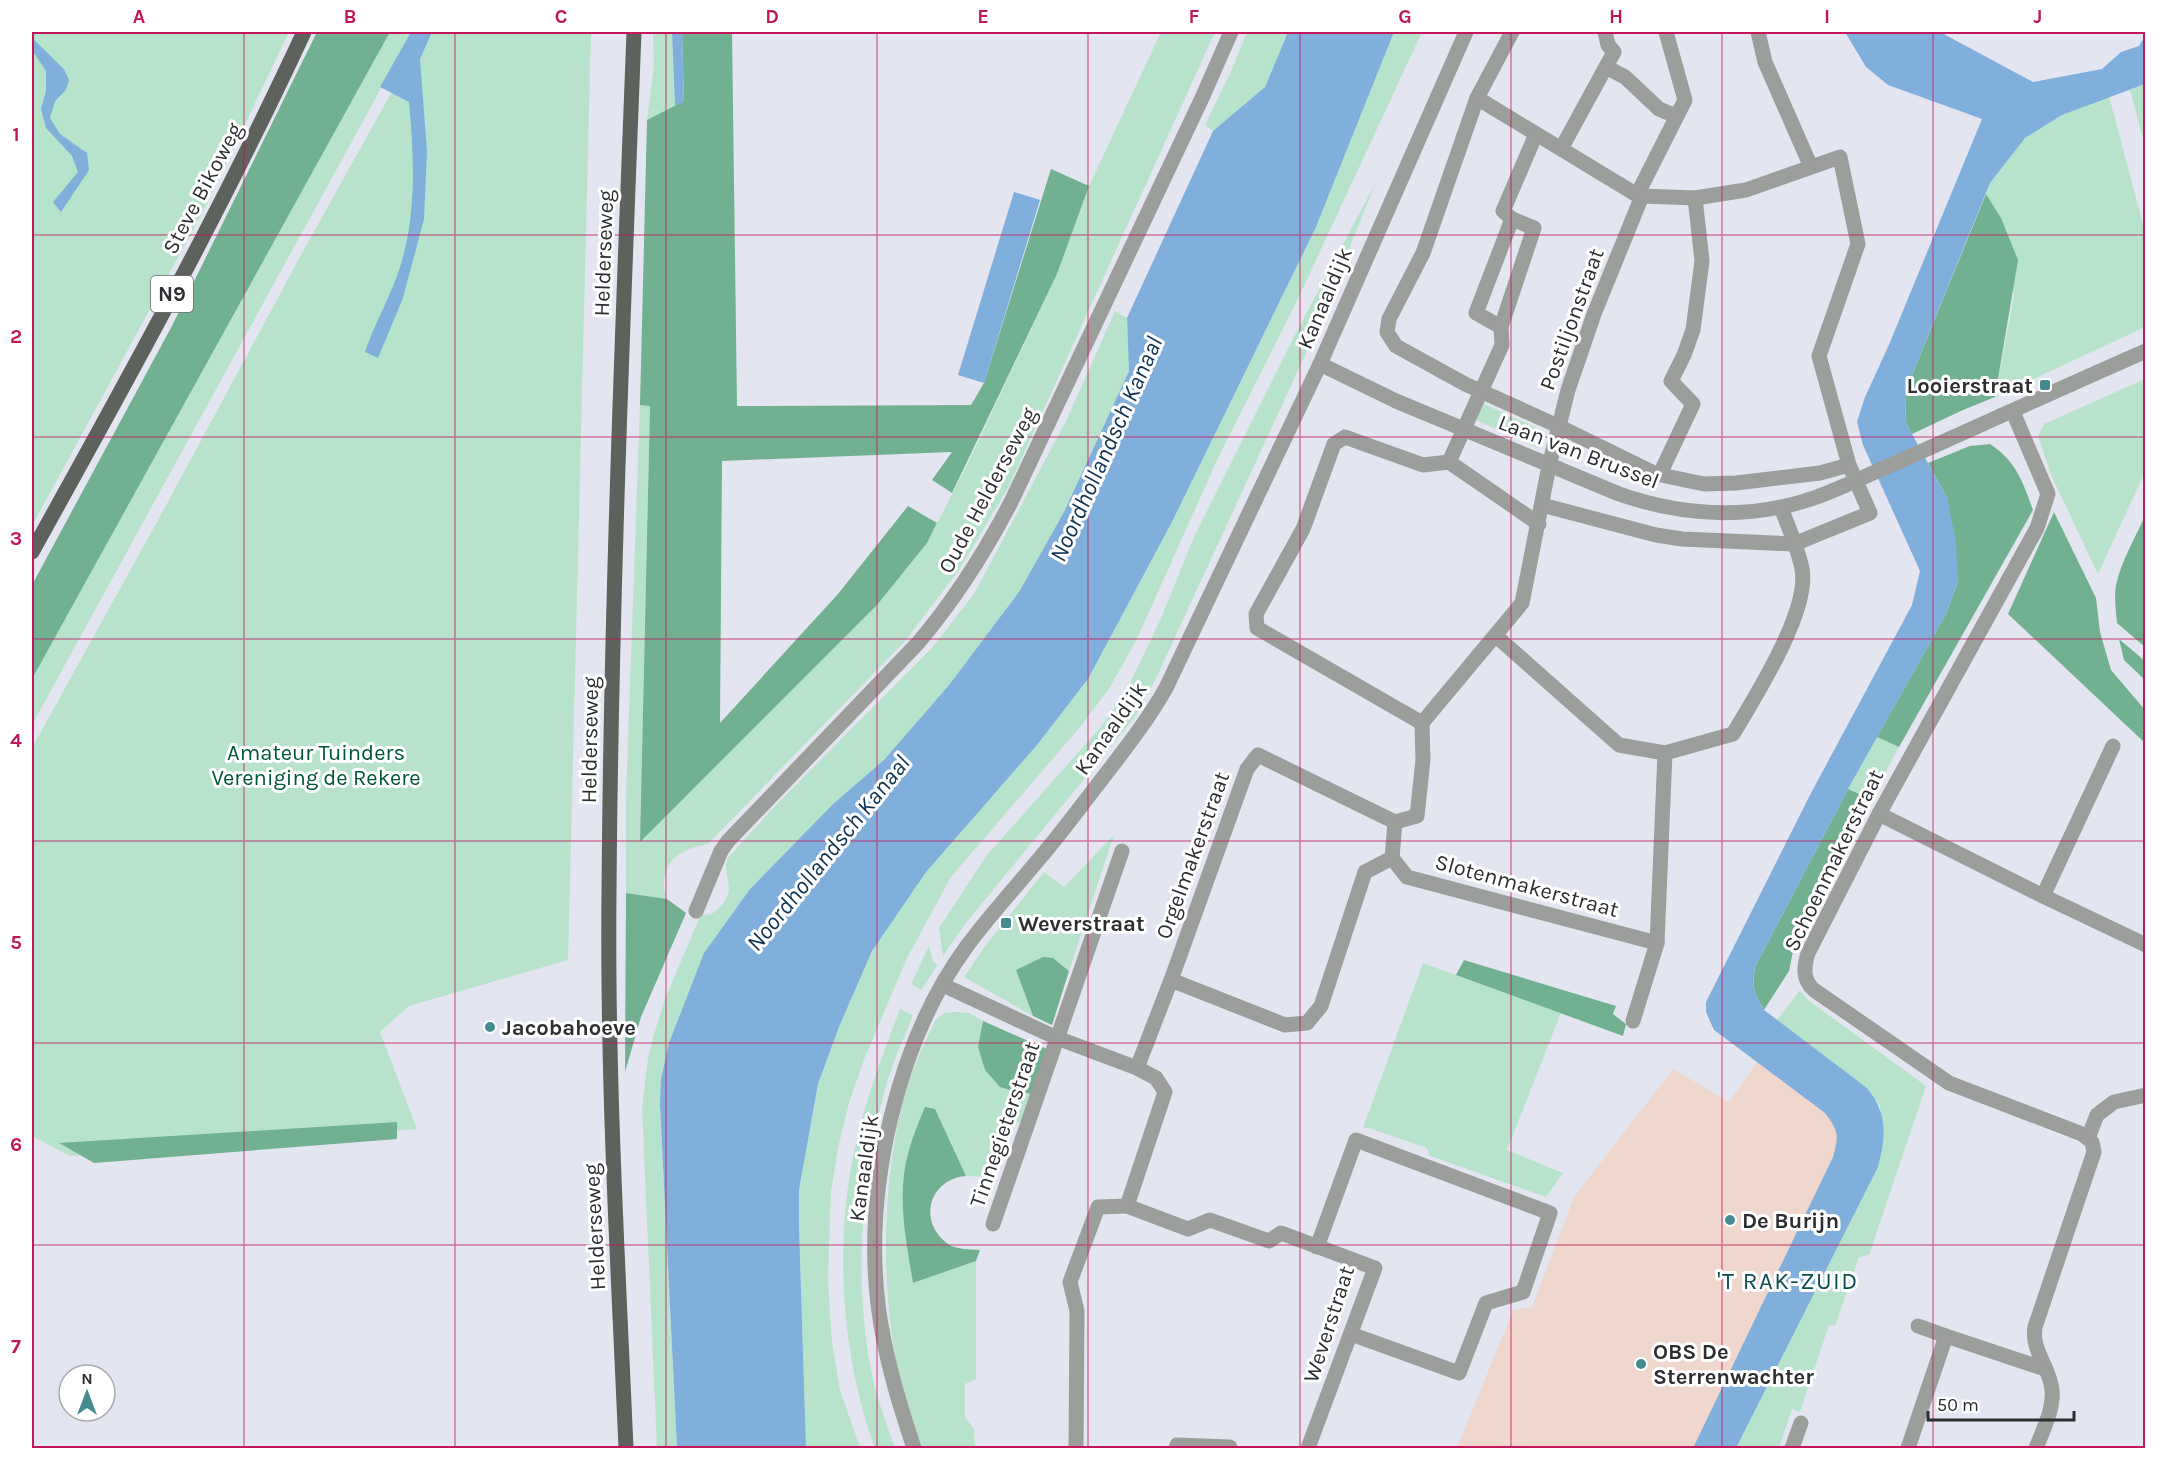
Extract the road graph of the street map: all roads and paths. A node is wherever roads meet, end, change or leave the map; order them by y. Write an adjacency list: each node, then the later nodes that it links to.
1 (304, 32): 34 (main road, Steve Bikoweg / N9)
2 (634, 32): 63 (main road, Helderseweg)
3 (1231, 32): 44 (street, Oude Helderseweg)
4 (1466, 32): 20 (street, Kanaaldijk)
5 (1512, 32): 10 (street)
6 (1605, 32): 9 (street)
7 (1666, 32): 11 (street, Postiljonstraat)
8 (1758, 32): 14 (street)
9 (1606, 67): 11 (street); 13 (street)
10 (1477, 98): 12 (street); 21 (street, Laan van Brussel)
11 (1676, 116): 15 (street, Postiljonstraat)
12 (1536, 134): 13 (street); 17 (street)
13 (1561, 149): 15 (street)
14 (1811, 167): 16 (street); 26 (street)
15 (1639, 196): 16 (street); 23 (street, Postiljonstraat)
16 (1695, 198): 28 (street)
17 (1512, 219): 18 (street); 18 (street)
18 (1501, 327): 21 (street)
19 (2145, 351): 22 (street)
20 (1320, 364): 24 (street, Laan van Brussel); 48 (street, Kanaaldijk)
21 (1480, 392): 23 (street, Laan van Brussel); 24 (street, Laan van Brussel)
22 (2013, 412): 29 (street, Laan van Brussel); 39 (street, Schoenmakerstraat)
23 (1558, 426): 27 (street, Postiljonstraat); 28 (street, Laan van Brussel)
24 (1463, 429): 25 (street, Laan van Brussel); 27 (street, Laan van Brussel)
25 (1449, 462): 32 (street); 36 (street)
26 (1849, 465): 28 (street, Laan van Brussel); 29 (street)
27 (1549, 466): 30 (street, Postiljonstraat); 31 (street, Laan van Brussel)
28 (1660, 474)
29 (1855, 480): 31 (street, Laan van Brussel); 33 (street)
30 (1542, 506): 32 (street, Postiljonstraat); 33 (street)
31 (1781, 507): 33 (street)
32 (1539, 524): 35 (street, Postiljonstraat)
33 (1794, 544): 38 (street)
34 (32, 552)
35 (1496, 636): 36 (street, Postiljonstraat); 38 (street)
36 (1422, 723): 40 (street)
37 (2113, 746): 43 (street)
38 (1665, 753): 45 (street)
39 (1879, 814): 43 (street); 53 (street, Schoenmakerstraat)
40 (1395, 822): 42 (street); 47 (street, Orgelmakerstraat)
41 (1122, 851): 50 (street, Tinnegieterstraat)
42 (1392, 858): 45 (street, Slotenmakerstraat); 47 (street)
43 (2043, 896): 46 (street)
44 (696, 911)
45 (1658, 943): 49 (street)
46 (2145, 945)
47 (1171, 980): 51 (street, Orgelmakerstraat)
48 (943, 986): 50 (street); 64 (street, Kanaaldijk)
49 (1633, 1021)
50 (1057, 1038): 51 (street); 55 (street, Tinnegieterstraat)
51 (1137, 1068): 54 (street)
52 (2145, 1095): 53 (street)
53 (2088, 1138): 60 (street)
54 (1127, 1206): 56 (street, Weverstraat); 65 (street)
55 (993, 1224)
56 (1317, 1247): 58 (street, Weverstraat); 58 (street)
57 (1918, 1326): 59 (street)
58 (1351, 1334): 67 (street, Weverstraat)
59 (1946, 1336): 60 (street); 69 (street)
60 (2045, 1369): 70 (street)
61 (1801, 1423): 68 (street)
62 (1230, 1447): 66 (street)
63 (626, 1449)
64 (914, 1449)
65 (1076, 1449)
66 (1176, 1449)
67 (1308, 1449)
68 (1792, 1449)
69 (1908, 1449)
70 (2036, 1449)

